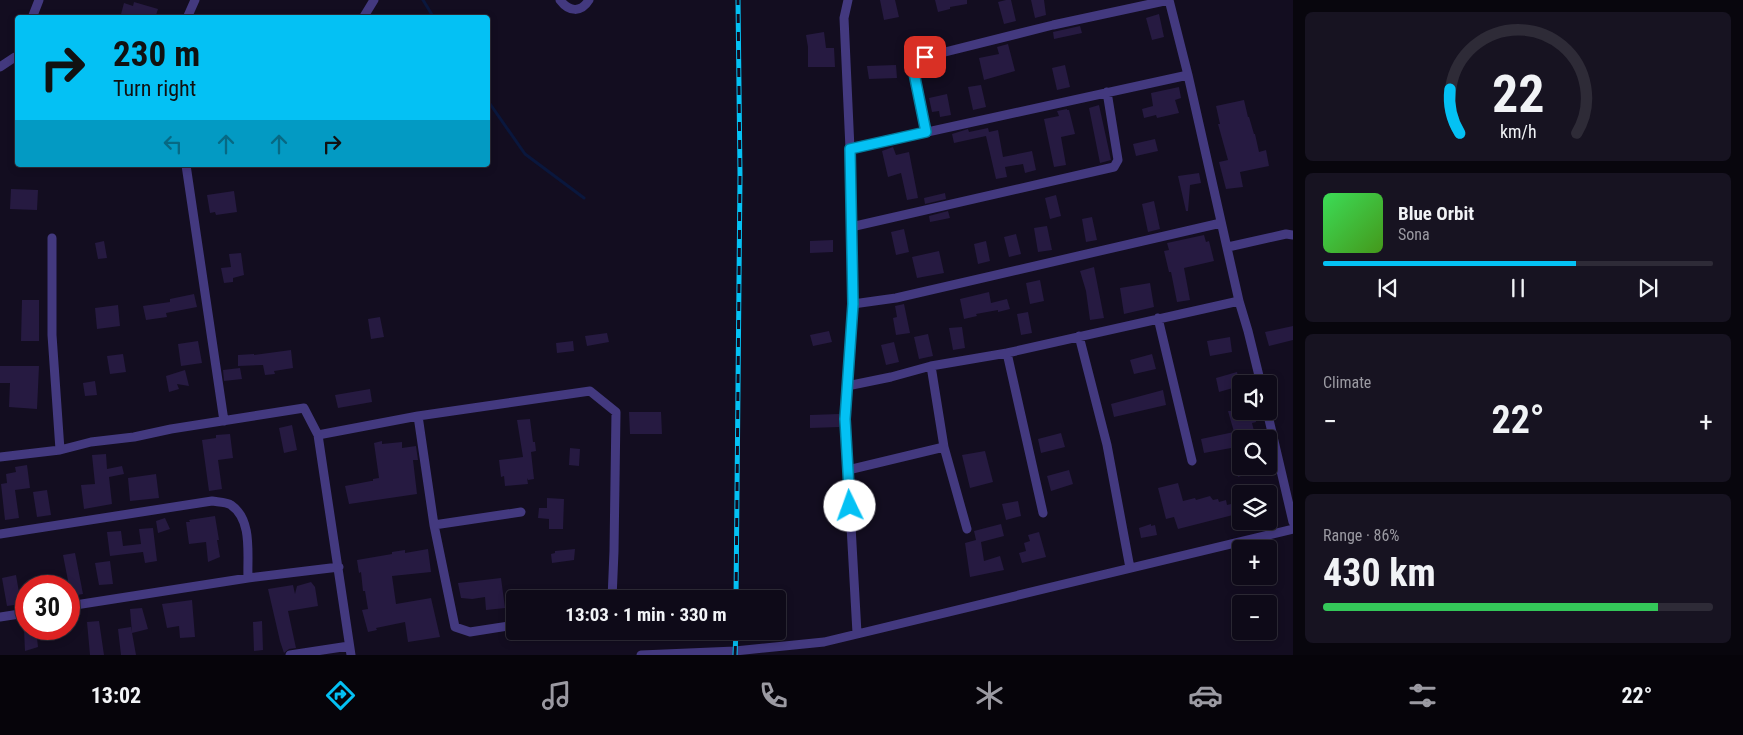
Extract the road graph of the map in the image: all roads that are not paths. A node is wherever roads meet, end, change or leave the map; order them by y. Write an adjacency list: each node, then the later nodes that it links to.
1 (39, 0): 8 (street)
2 (195, 0): 9 (street)
3 (374, 0): 10 (street)
4 (560, 0): 5 (street)
5 (589, 0)
6 (848, 0): 16 (street)
7 (1169, 0): 13 (street); 15 (street)
8 (33, 15)
9 (188, 15)
10 (365, 15)
11 (15, 56): 12 (street)
12 (0, 67)
13 (1188, 74): 14 (street); 18 (street)
14 (1107, 92): 15 (street); 19 (street)
15 (926, 132): 16 (street)
16 (850, 149): 19 (street)
17 (186, 167): 33 (street)
18 (1221, 223): 22 (street); 24 (street)
19 (851, 227): 24 (street)
20 (1293, 235): 22 (street)
21 (52, 238): 36 (street)
22 (1228, 247): 23 (street)
23 (1239, 301): 25 (street); 29 (street)
24 (853, 304): 30 (street)
25 (1158, 318): 26 (street); 38 (street)
26 (1079, 336): 27 (street); 48 (street)
27 (1008, 353): 28 (street); 41 (street)
28 (931, 366): 30 (street); 35 (street)
29 (1259, 375)
30 (847, 386): 39 (street)
31 (418, 416): 34 (street); 43 (street); 50 (street)
32 (1269, 420): 42 (street)
33 (224, 421): 34 (street); 36 (street)
34 (318, 435): 47 (street)
35 (944, 447): 39 (street); 44 (street)
36 (60, 450): 37 (street)
37 (0, 457)
38 (1192, 461)
39 (848, 470): 55 (street)
40 (521, 512): 43 (street)
41 (1043, 513)
42 (1293, 522)
43 (434, 525): 54 (street)
44 (967, 529)
45 (1293, 529): 48 (street)
46 (0, 534): 49 (street)
47 (338, 567): 49 (street); 56 (street)
48 (1130, 568): 55 (street)
49 (248, 578): 51 (street)
50 (612, 590)
51 (80, 604)
52 (15, 615): 53 (street)
53 (0, 617)
54 (506, 626)
55 (856, 633): 58 (street)
56 (350, 650): 57 (street)
57 (290, 655)
58 (641, 655)

